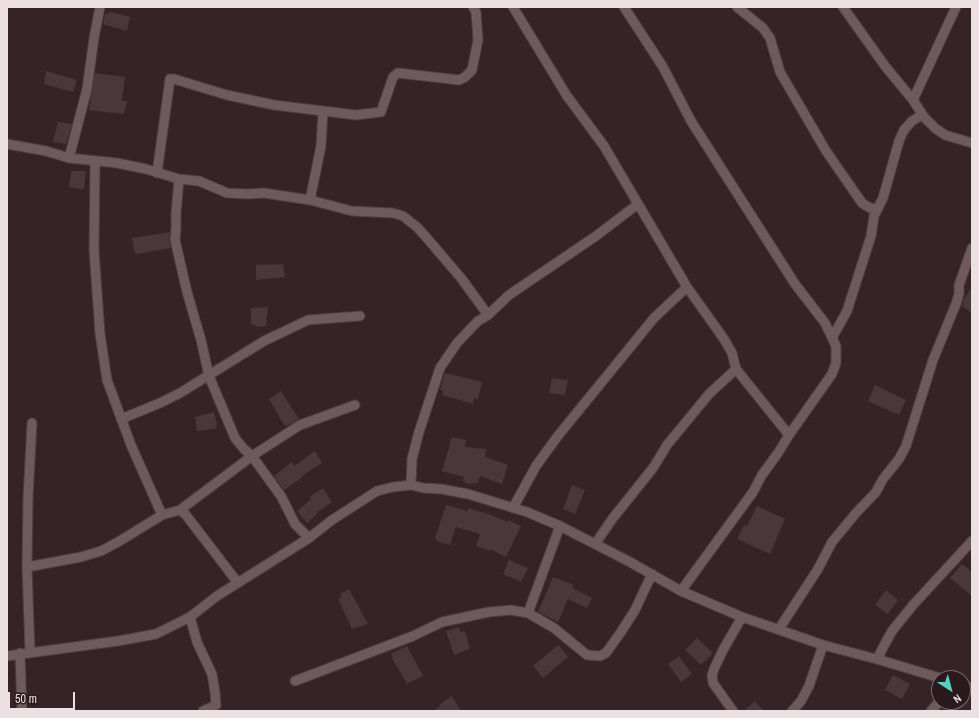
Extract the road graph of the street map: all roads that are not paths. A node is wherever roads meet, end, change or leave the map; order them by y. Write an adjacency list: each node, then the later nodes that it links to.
1 (100, 7): 13 (street)
2 (473, 7): 9 (street)
3 (513, 7): 18 (street)
4 (624, 7): 24 (street)
5 (737, 7): 19 (street)
6 (843, 7): 8 (street)
7 (956, 7): 8 (street)
8 (913, 100): 10 (street)
9 (323, 111): 15 (street); 17 (street)
10 (922, 115): 11 (street); 19 (street)
11 (972, 143)
12 (7, 144): 13 (street)
13 (70, 158): 14 (street)
14 (95, 161): 15 (street); 28 (street)
15 (157, 173): 16 (street)
16 (179, 180): 17 (street); 26 (street)
17 (310, 200): 22 (street)
18 (638, 204): 21 (street); 22 (street)
19 (877, 209): 24 (street)
20 (972, 248): 47 (street)
21 (687, 287): 25 (street); 33 (street)
22 (488, 315): 32 (street)
23 (360, 316): 26 (street)
24 (832, 338): 30 (street)
25 (736, 369): 30 (street); 39 (street)
26 (209, 376): 28 (street); 31 (street)
27 (355, 405): 31 (street)
28 (121, 419): 35 (street)
29 (32, 423): 40 (street)
30 (789, 435): 43 (street)
31 (252, 456): 34 (street); 37 (street)
32 (411, 486): 33 (street); 37 (street)
33 (513, 508): 36 (street)
34 (180, 510): 35 (street); 42 (street)
35 (162, 515): 40 (street)
36 (560, 526): 39 (street); 44 (street)
37 (309, 538): 42 (street)
38 (972, 541): 52 (street)
39 (595, 544): 41 (street)
40 (27, 567): 49 (street)
41 (652, 574): 43 (street); 44 (street)
42 (238, 583): 45 (street)
43 (681, 591): 46 (street)
44 (528, 614): 54 (street)
45 (190, 617): 49 (street); 56 (street)
46 (742, 617): 47 (street); 57 (street)
47 (779, 629): 48 (street)
48 (823, 645): 52 (street); 58 (street)
49 (30, 652): 50 (street)
50 (20, 653): 51 (street); 55 (street)
51 (7, 656)
52 (880, 660): 53 (street)
53 (931, 675)
54 (294, 681)
55 (22, 711)
56 (203, 711)
57 (733, 711)
58 (792, 711)

